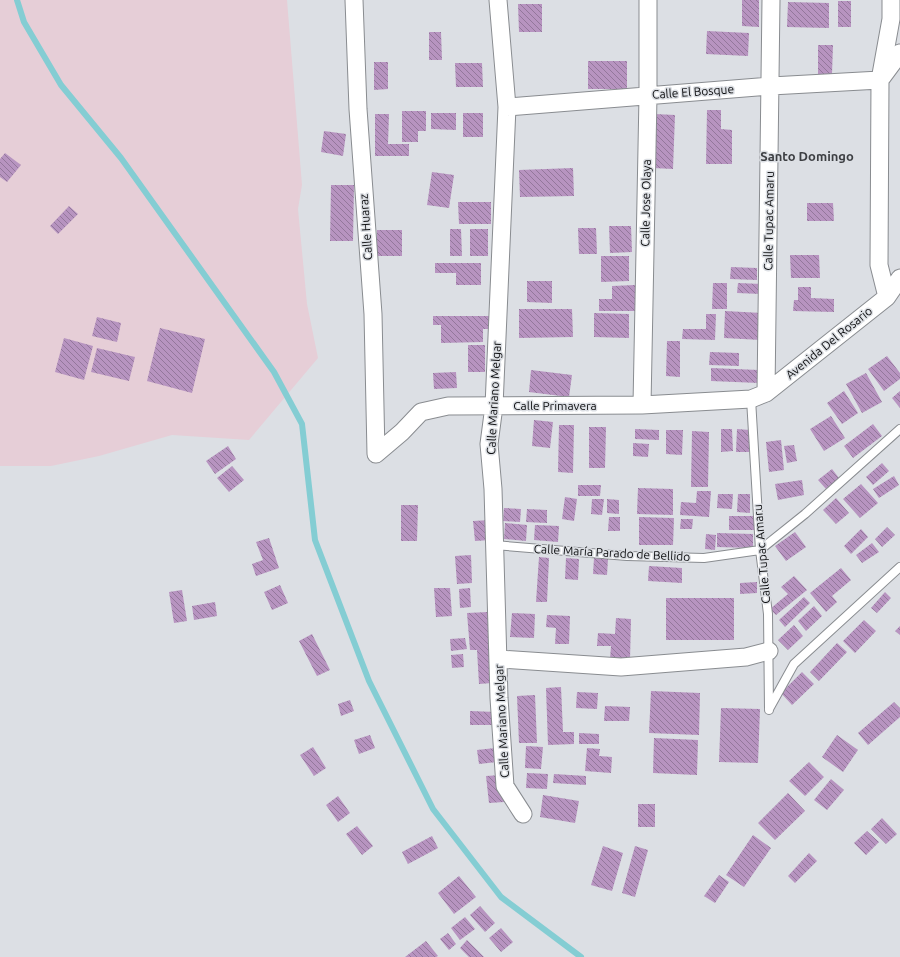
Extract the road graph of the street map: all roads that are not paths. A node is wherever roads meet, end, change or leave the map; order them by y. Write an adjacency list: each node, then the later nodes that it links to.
1 (354, 0): 17 (street, Calle Huaraz)
2 (498, 0): 10 (street, Calle Mariano Melgar)
3 (648, 0): 9 (street, Calle Jose Olaya)
4 (771, 0): 8 (street, Calle Tupac Amaru)
5 (891, 0): 7 (street)
6 (900, 53): 7 (street)
7 (880, 80): 8 (street, Calle El Bosque); 12 (street)
8 (771, 86): 9 (street, Calle El Bosque); 13 (street, Calle Tupac Amaru)
9 (648, 96): 10 (street, Calle El Bosque); 14 (street, Calle Jose Olaya)
10 (507, 108): 15 (street, Calle Mariano Melgar)
11 (900, 278): 12 (street, Avenida Del Rosario)
12 (887, 297): 13 (street, Avenida Del Rosario)
13 (759, 396): 14 (street, Calle Primavera); 19 (lane, Calle Tupac Amaru)
14 (642, 405): 15 (street, Calle Primavera)
15 (494, 406): 17 (street, Calle Primavera); 18 (street, Calle Mariano Melgar)
16 (900, 429): 19 (lane)
17 (376, 454)
18 (494, 545): 19 (lane, Calle María Parado de Bellido); 22 (street, Calle Mariano Melgar)
19 (760, 550): 21 (lane, Calle Tupac Amaru)
20 (900, 567): 21 (lane, Calle Tupac Amaru)
21 (769, 651): 22 (street)
22 (499, 659): 23 (street, Calle Mariano Melgar)
23 (523, 814)

